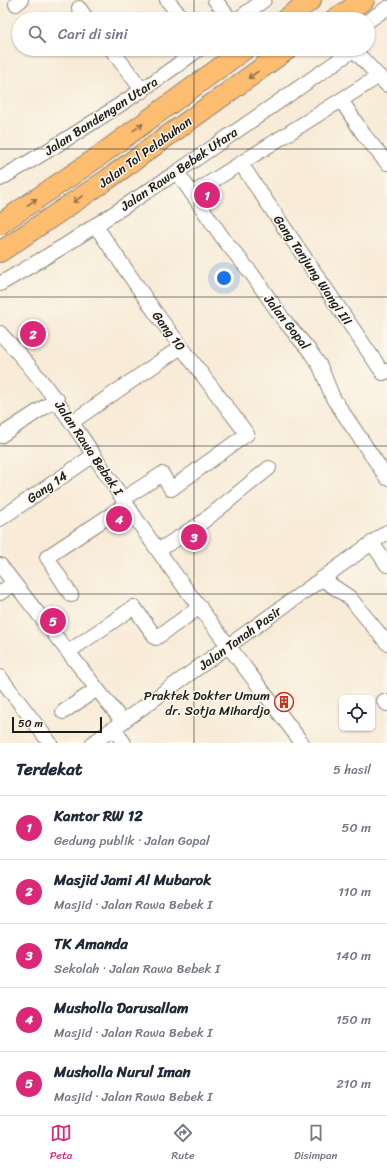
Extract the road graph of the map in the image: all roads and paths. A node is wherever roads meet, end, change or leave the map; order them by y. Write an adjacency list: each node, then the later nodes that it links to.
1 (167, 0): 8 (street)
2 (215, 0): 9 (street)
3 (311, 0): 11 (highway)
4 (351, 0): 12 (highway)
5 (364, 0): 13 (highway)
6 (258, 2): 10 (street)
7 (387, 8): 14 (street)
8 (177, 12)
9 (224, 12)
10 (246, 12)
11 (295, 12)
12 (335, 12)
13 (346, 12)
14 (375, 16)
15 (116, 56): 22 (street)
16 (189, 56): 22 (street, Jalan Bandengan Utara)
17 (235, 56): 29 (highway, Jalan Tol Pelabuhan, one-way to 17)
18 (279, 56): 31 (highway, Jalan Tol Pelabuhan, one-way to 31)
19 (346, 56): 26 (street, Jalan Rawa Bebek Utara)
20 (360, 56): 21 (street)
21 (383, 81): 23 (street)
22 (143, 90): 27 (street, Jalan Bandengan Utara)
23 (341, 100): 24 (street); 25 (street)
24 (387, 163)
25 (241, 164): 28 (street); 35 (street, Gang Tanjung Wangi III)
26 (177, 172): 28 (street, Jalan Gopal); 30 (street, Jalan Rawa Bebek Utara)
27 (0, 179)
28 (192, 194): 41 (street, Jalan Gopal)
29 (0, 224)
30 (95, 225): 32 (street, Jalan Rawa Bebek Utara); 34 (street, Gang 10)
31 (0, 252)
32 (0, 284)
33 (2, 339): 36 (street, Jalan Rawa Bebek I)
34 (181, 347): 37 (street); 42 (street, Gang 10)
35 (387, 371)
36 (57, 399): 37 (street, Jalan Rawa Bebek I); 38 (street)
37 (72, 422): 39 (street, Jalan Rawa Bebek I)
38 (0, 436)
39 (94, 455): 42 (street, Jalan Rawa Bebek I); 43 (street, Gang 14)
40 (269, 468): 46 (street)
41 (387, 478)
42 (125, 502): 46 (street, Jalan Rawa Bebek I); 52 (street)
43 (0, 519)
44 (387, 532): 45 (street, Jalan Tanah Pasir)
45 (372, 543): 47 (street); 49 (street, Jalan Tanah Pasir)
46 (158, 550): 53 (street, Jalan Rawa Bebek I)
47 (387, 565)
48 (0, 566): 50 (street)
49 (322, 579): 54 (street); 55 (street, Jalan Tanah Pasir)
50 (14, 583): 51 (street); 56 (street)
51 (0, 593)
52 (71, 595)
53 (200, 607): 55 (street, Jalan Rawa Bebek I); 56 (street)
54 (387, 643)
55 (229, 646): 60 (street, Jalan Tanah Pasir); 64 (street, Jalan Rawa Bebek I)
56 (68, 652): 58 (street)
57 (0, 677): 61 (street)
58 (97, 689): 59 (street); 60 (street)
59 (63, 712)
60 (118, 725): 62 (street, Jalan Tanah Pasir); 63 (street)
61 (50, 743)
62 (94, 743)
63 (124, 743)
64 (302, 743)

